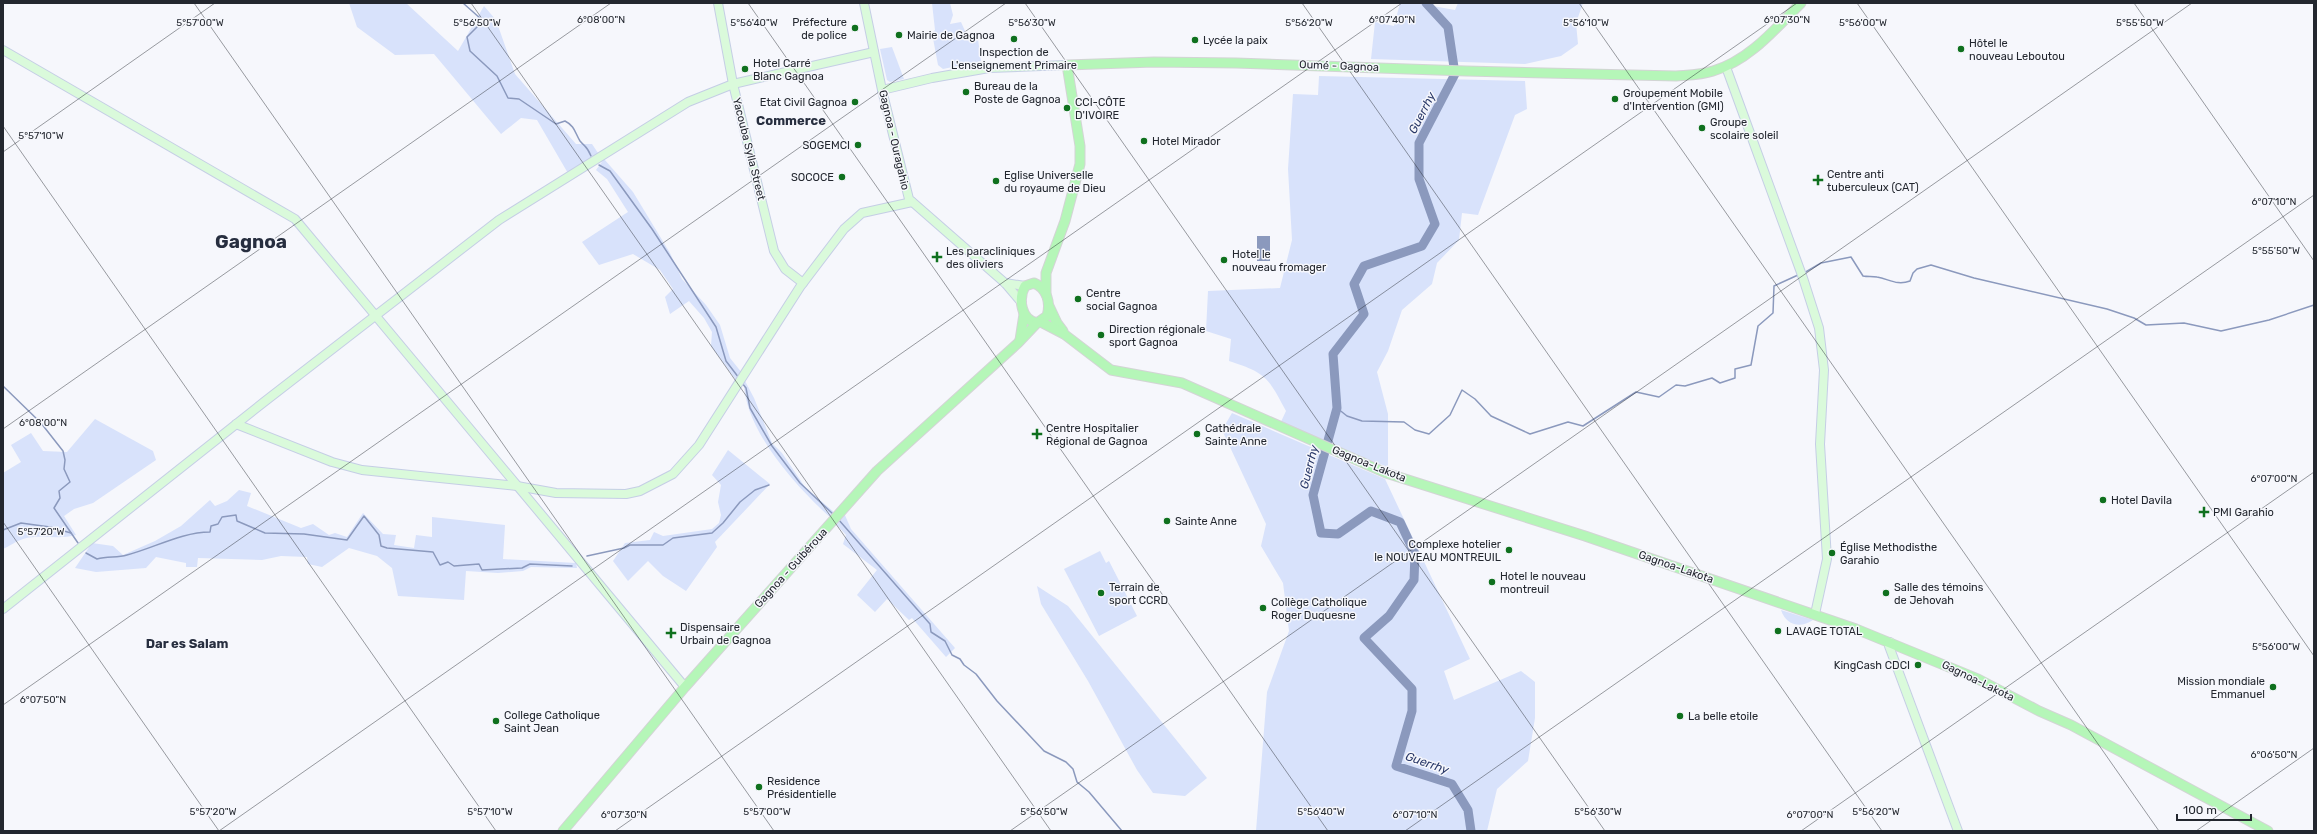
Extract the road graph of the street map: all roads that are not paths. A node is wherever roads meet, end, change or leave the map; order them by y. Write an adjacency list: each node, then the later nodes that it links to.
1 (718, 3): 8 (street, Yacouba Sylla Street)
2 (864, 3): 5 (street, Gagnoa - Ouragahio)
3 (1801, 3): 7 (main road, Oumé - Gagnoa)
4 (3, 50): 18 (street)
5 (874, 52): 8 (street); 9 (street, Gagnoa - Ouragahio)
6 (1067, 65): 7 (main road, Oumé - Gagnoa); 9 (street); 11 (main road)
7 (1726, 67): 25 (street)
8 (733, 84): 13 (street, Yacouba Sylla Street); 18 (street)
9 (882, 90): 10 (street, Gagnoa - Ouragahio)
10 (912, 202): 12 (street, Gagnoa - Ouragahio); 13 (street)
11 (1046, 273): 14 (main road); 15 (main road)
12 (1005, 282): 14 (street, Gagnoa - Ouragahio); 16 (street, Gagnoa - Ouragahio)
13 (802, 283): 23 (street)
14 (1029, 284): 15 (main road); 16 (main road)
15 (1047, 298): 19 (main road); 20 (main road, Gagnoa-Lakota)
16 (1022, 303): 17 (main road)
17 (1024, 314): 19 (main road); 21 (main road)
18 (374, 316): 22 (street); 23 (street)
19 (1039, 322): 20 (main road, Gagnoa-Lakota); 21 (main road, Gagnoa - Guibéroua)
20 (1071, 339): 25 (main road, Gagnoa-Lakota)
21 (1019, 341): 27 (main road, Gagnoa - Guibéroua)
22 (236, 424): 23 (street); 24 (street)
23 (518, 486): 27 (street)
24 (3, 609)
25 (1815, 614): 26 (main road, Gagnoa-Lakota)
26 (1890, 642): 29 (street); 30 (main road, Gagnoa-Lakota)
27 (685, 687): 28 (main road, Gagnoa - Guibéroua)
28 (563, 831)
29 (1958, 831)
30 (2268, 831)

